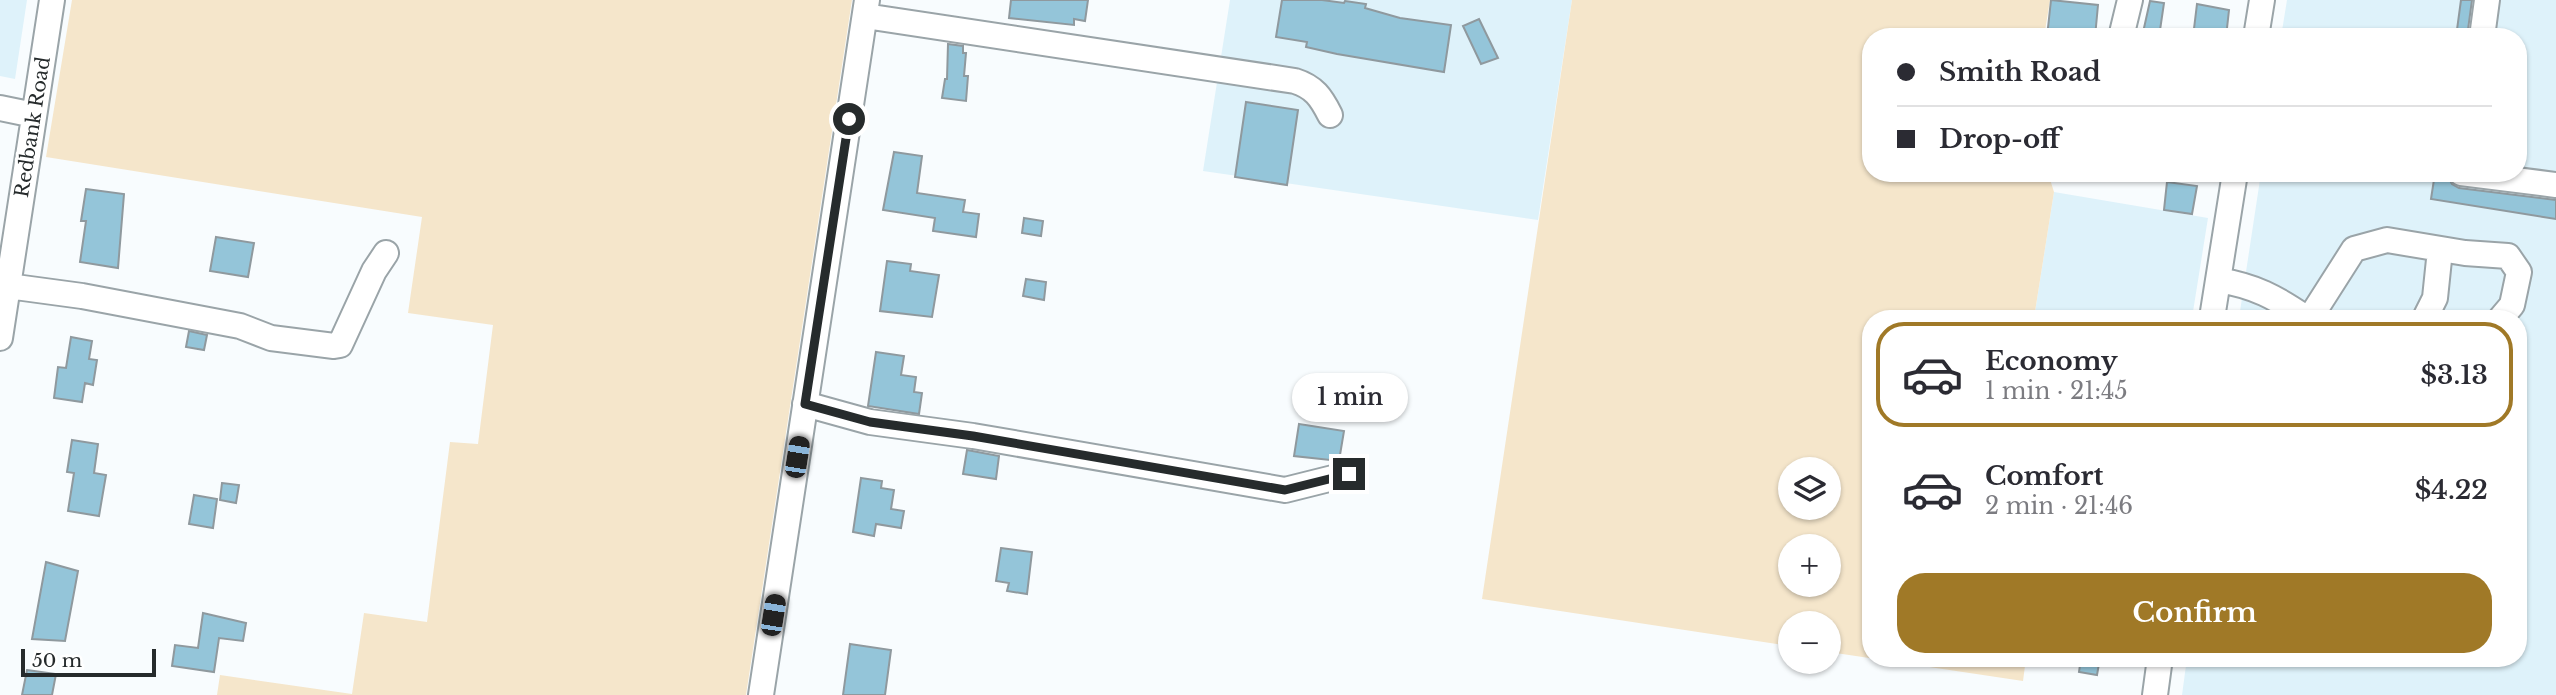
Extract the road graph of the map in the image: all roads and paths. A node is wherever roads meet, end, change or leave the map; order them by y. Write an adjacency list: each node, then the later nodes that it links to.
1 (52, 0): 10 (street, Redbank Road)
2 (2130, 0): 6 (street)
3 (2262, 0): 7 (street)
4 (2487, 0): 8 (street)
5 (866, 8): 11 (street); 25 (street)
6 (2123, 28)
7 (2257, 28)
8 (2483, 28)
9 (0, 108): 10 (street)
10 (34, 115): 18 (street, Redbank Road)
11 (1330, 115)
12 (2234, 182): 17 (street)
13 (2527, 182): 14 (street)
14 (2556, 186)
15 (2440, 250): 21 (street); 22 (street); 23 (street)
16 (386, 253): 18 (street)
17 (2218, 280): 19 (street); 20 (street)
18 (8, 286): 24 (street, Redbank Road)
19 (2213, 310)
20 (2295, 310)
21 (2313, 310)
22 (2429, 310)
23 (2508, 310)
24 (0, 338)
25 (805, 404): 26 (street); 28 (street)
26 (1349, 474)
27 (2159, 667): 29 (street)
28 (761, 695)
29 (2155, 695)

